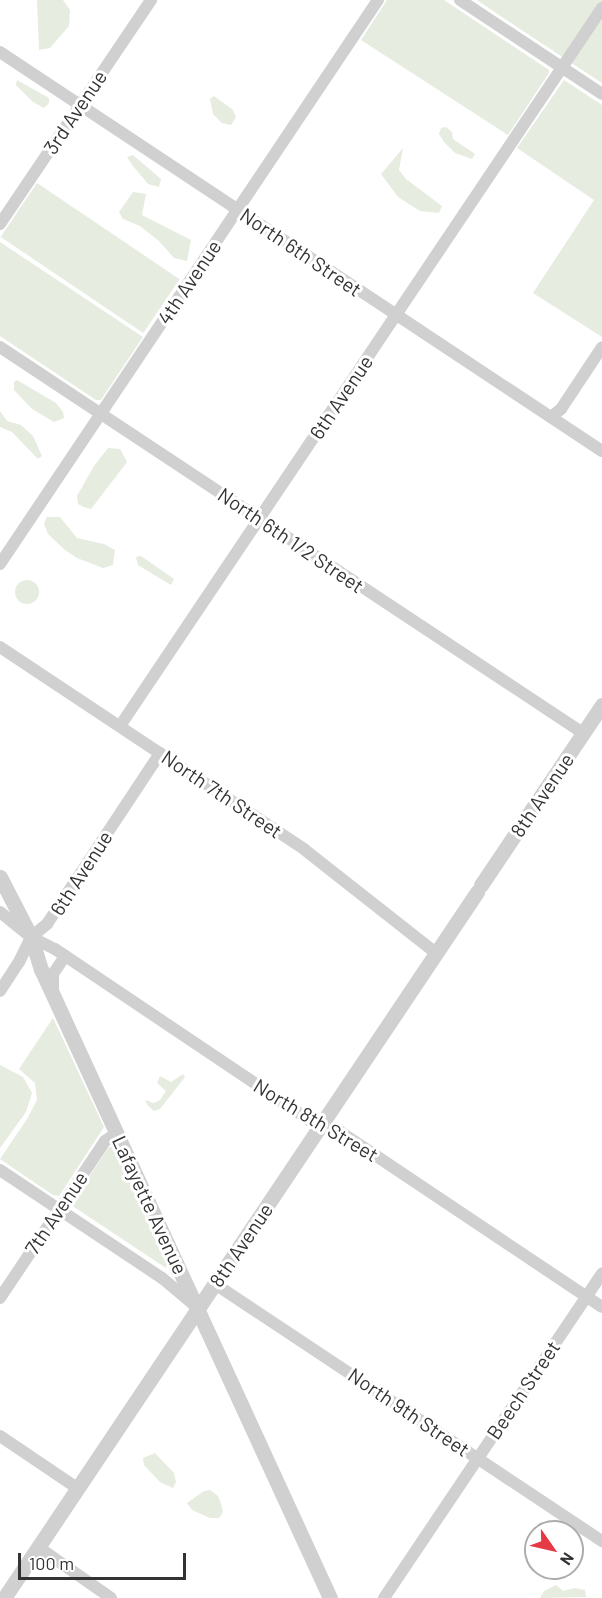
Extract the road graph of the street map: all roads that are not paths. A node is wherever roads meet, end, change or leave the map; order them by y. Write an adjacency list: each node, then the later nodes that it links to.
1 (151, 0): 8 (street, 3rd Avenue)
2 (378, 0): 9 (street, 4th Avenue)
3 (460, 0): 6 (street)
4 (602, 8): 6 (street, 6th Avenue)
5 (0, 52): 8 (street, North 6th Street)
6 (562, 67): 7 (street); 11 (street, 6th Avenue)
7 (602, 94)
8 (80, 105): 9 (street, North 6th Street); 10 (street, 3rd Avenue)
9 (237, 209): 11 (street, North 6th Street); 14 (street, 4th Avenue)
10 (0, 224)
11 (396, 314): 15 (street, North 6th Street); 17 (street, 6th Avenue)
12 (0, 347): 14 (street, North 6th 1/2 Street)
13 (602, 347): 15 (street)
14 (100, 414): 17 (street, North 6th 1/2 Street); 18 (street, 4th Avenue)
15 (551, 417): 16 (street, North 6th Street)
16 (602, 451)
17 (259, 519): 21 (street, 6th Avenue); 22 (street, North 6th 1/2 Street)
18 (0, 564)
19 (0, 647): 21 (street, North 7th Street)
20 (602, 705): 22 (street, 8th Avenue)
21 (120, 726): 23 (street, North 7th Street)
22 (583, 734): 27 (street, 8th Avenue)
23 (160, 753): 26 (street, 6th Avenue); 27 (street, North 7th Street)
24 (0, 877): 26 (street, Lafayette Avenue)
25 (0, 912): 26 (street, North 8th Street)
26 (31, 937): 28 (street, North 8th Street); 29 (street, 6th Avenue); 30 (street, Lafayette Avenue)
27 (436, 953): 31 (street, 8th Avenue)
28 (65, 956): 30 (street); 31 (street, North 8th Street)
29 (0, 991)
30 (54, 996): 32 (street, Lafayette Avenue)
31 (321, 1124): 36 (street, 8th Avenue); 37 (street, North 8th Street)
32 (117, 1133): 34 (street, 7th Avenue); 40 (street, Lafayette Avenue)
33 (0, 1170): 34 (street)
34 (59, 1209): 38 (street, 7th Avenue); 40 (street)
35 (602, 1272): 37 (street, Beech Street)
36 (214, 1284): 40 (street, 8th Avenue); 42 (street, North 9th Street)
37 (586, 1296): 39 (street, North 8th Street); 42 (street, Beech Street)
38 (0, 1298)
39 (602, 1307)
40 (198, 1308): 43 (street, 8th Avenue); 46 (street, Lafayette Avenue)
41 (0, 1436): 43 (street)
42 (478, 1458): 44 (street, North 9th Street); 49 (street, Beech Street)
43 (77, 1488): 45 (street, 8th Avenue)
44 (602, 1540)
45 (38, 1547): 47 (street, 8th Avenue); 48 (street)
46 (326, 1597)
47 (4, 1598)
48 (111, 1598)
49 (384, 1598)

